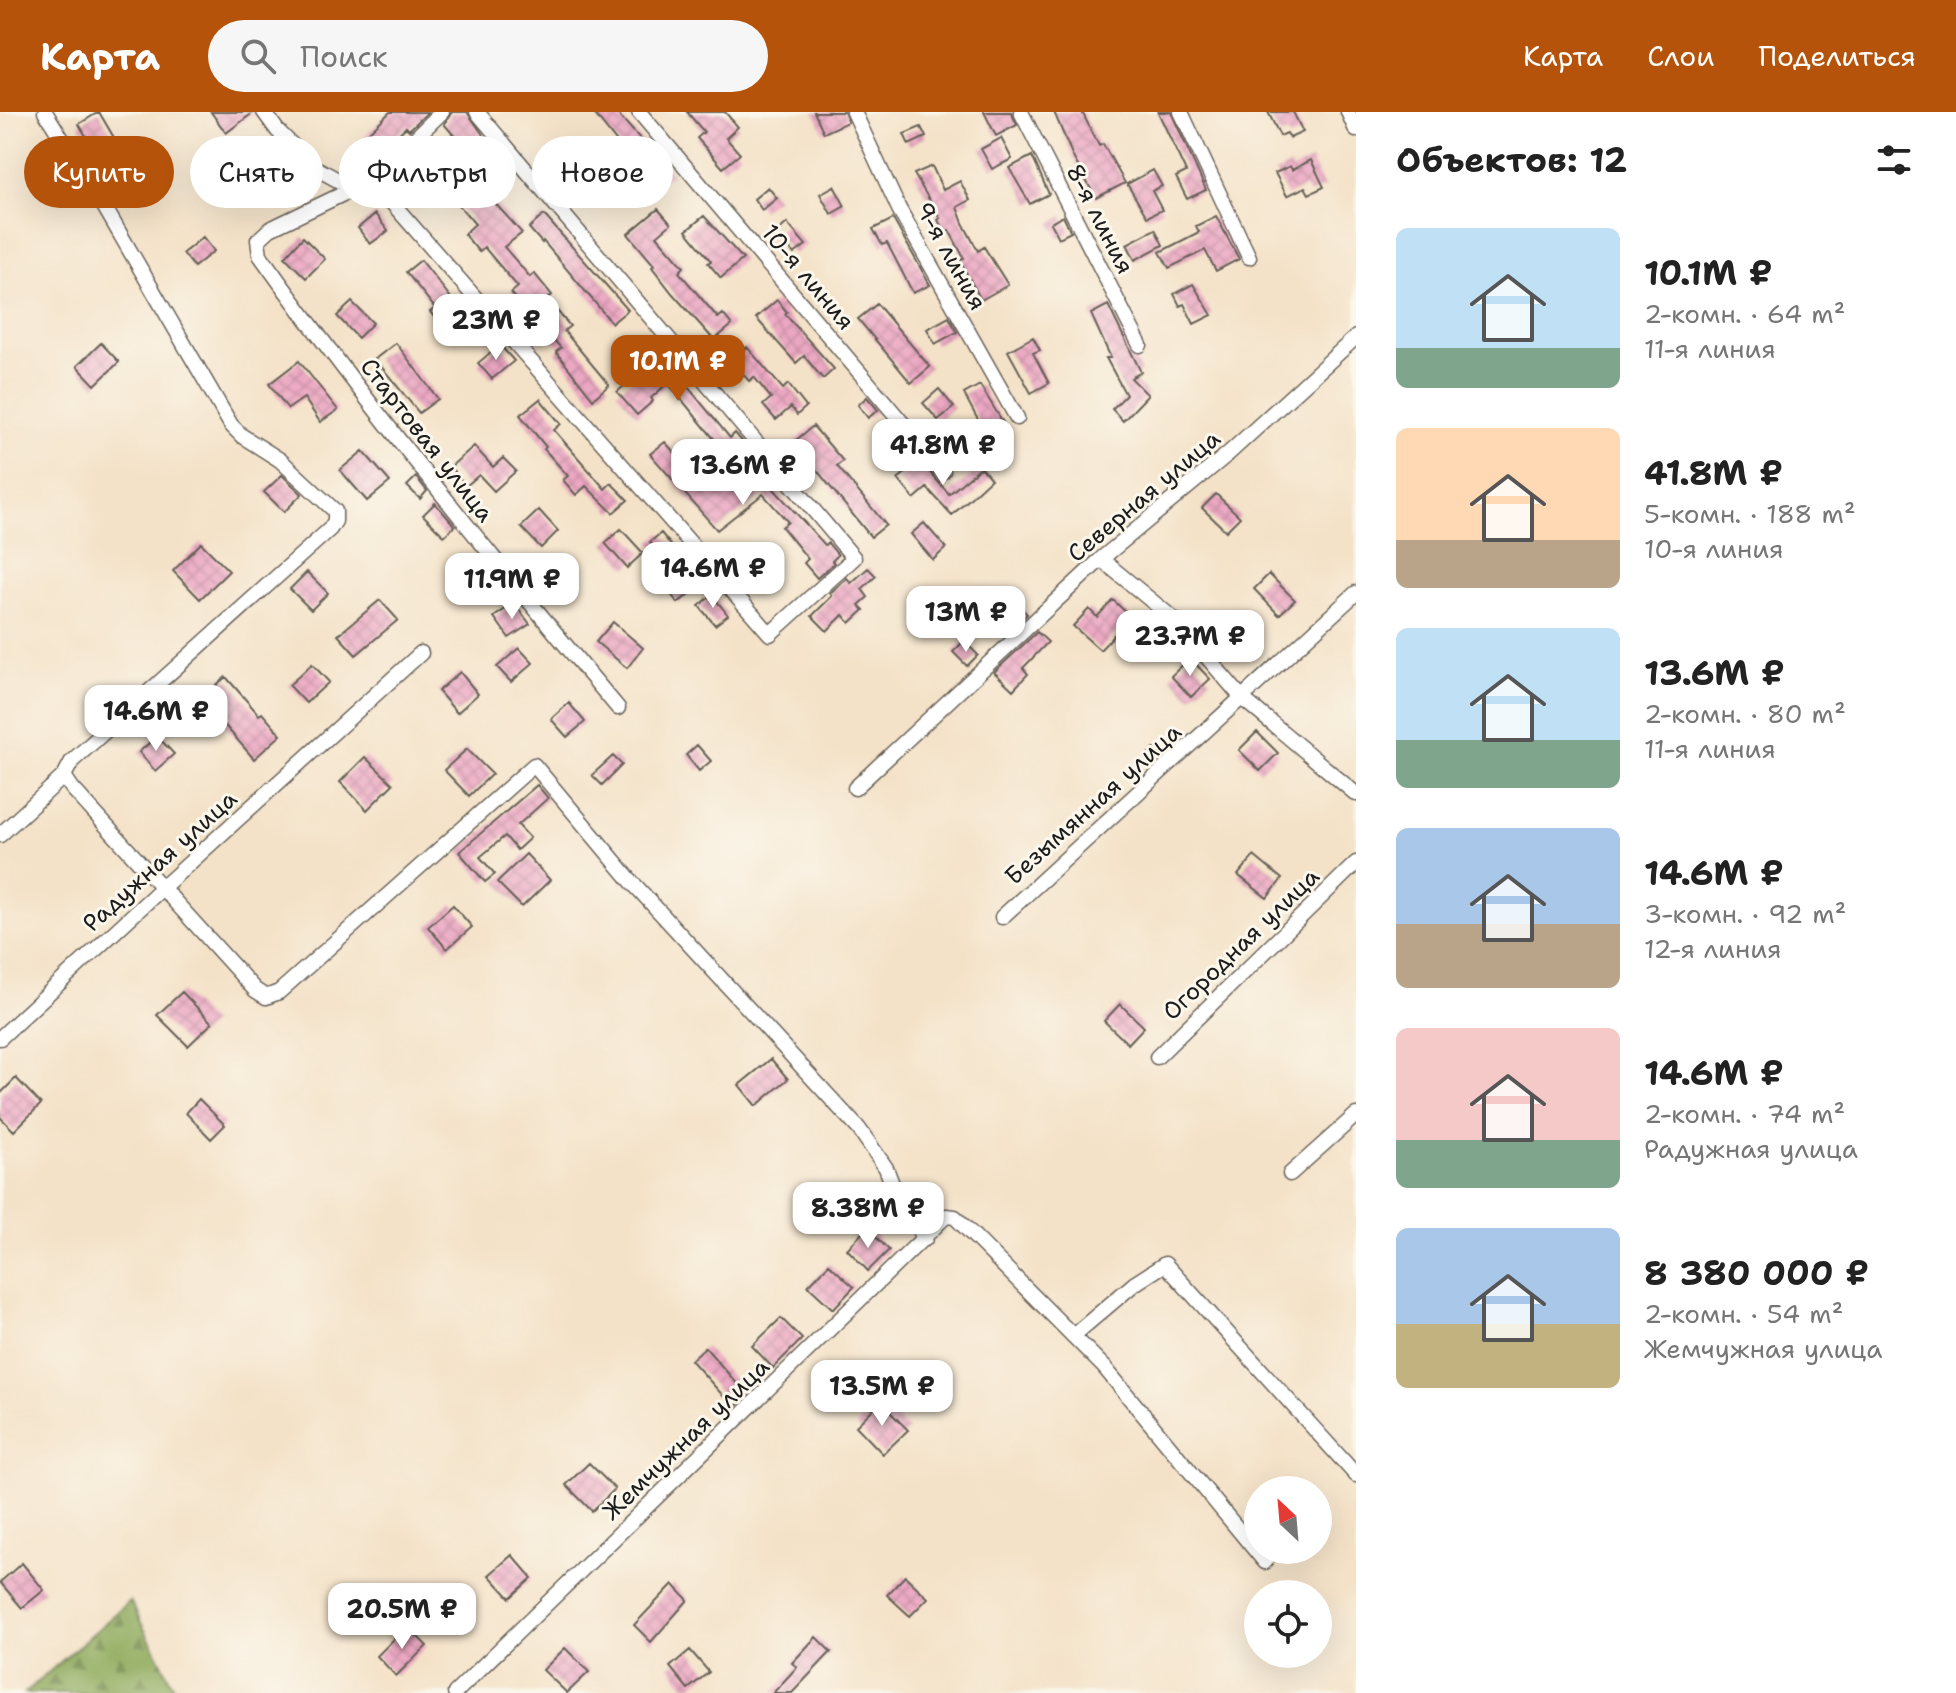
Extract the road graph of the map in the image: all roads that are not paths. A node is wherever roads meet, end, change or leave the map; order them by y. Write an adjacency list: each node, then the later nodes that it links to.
1 (45, 112): 27 (street)
2 (264, 112): 14 (street)
3 (442, 112): 11 (street)
4 (477, 112): 12 (street)
5 (639, 112): 21 (street, 10-я линия)
6 (854, 112): 20 (street, 9-я линия)
7 (1021, 112): 19 (street, 8-я линия)
8 (1181, 112): 17 (street)
9 (1348, 112): 10 (street)
10 (1356, 130)
11 (417, 136)
12 (497, 136)
13 (516, 158): 16 (street)
14 (339, 181)
15 (339, 196): 26 (street, Стартовая улица)
16 (397, 208)
17 (1249, 257)
18 (1356, 337): 22 (street, Северная улица)
19 (1140, 345)
20 (1017, 418)
21 (943, 471)
22 (1101, 559): 25 (street); 28 (street, Северная улица)
23 (1356, 593): 25 (street, Безымянная улица)
24 (421, 653): 32 (street, Радужная улица)
25 (1242, 698): 29 (street); 33 (street, Безымянная улица)
26 (618, 708)
27 (64, 776): 30 (street); 32 (street)
28 (855, 788)
29 (1356, 794)
30 (0, 835)
31 (1356, 863): 35 (street, Огородная улица)
32 (162, 888): 34 (street, Радужная улица); 38 (street)
33 (1002, 917)
34 (0, 1038)
35 (1157, 1057)
36 (1356, 1115): 37 (street)
37 (1290, 1174)
38 (925, 1239): 39 (street, Жемчужная улица); 42 (street, Жемчужная улица)
39 (1074, 1335): 40 (street); 41 (street)
40 (1356, 1475)
41 (1244, 1537)
42 (455, 1693)

